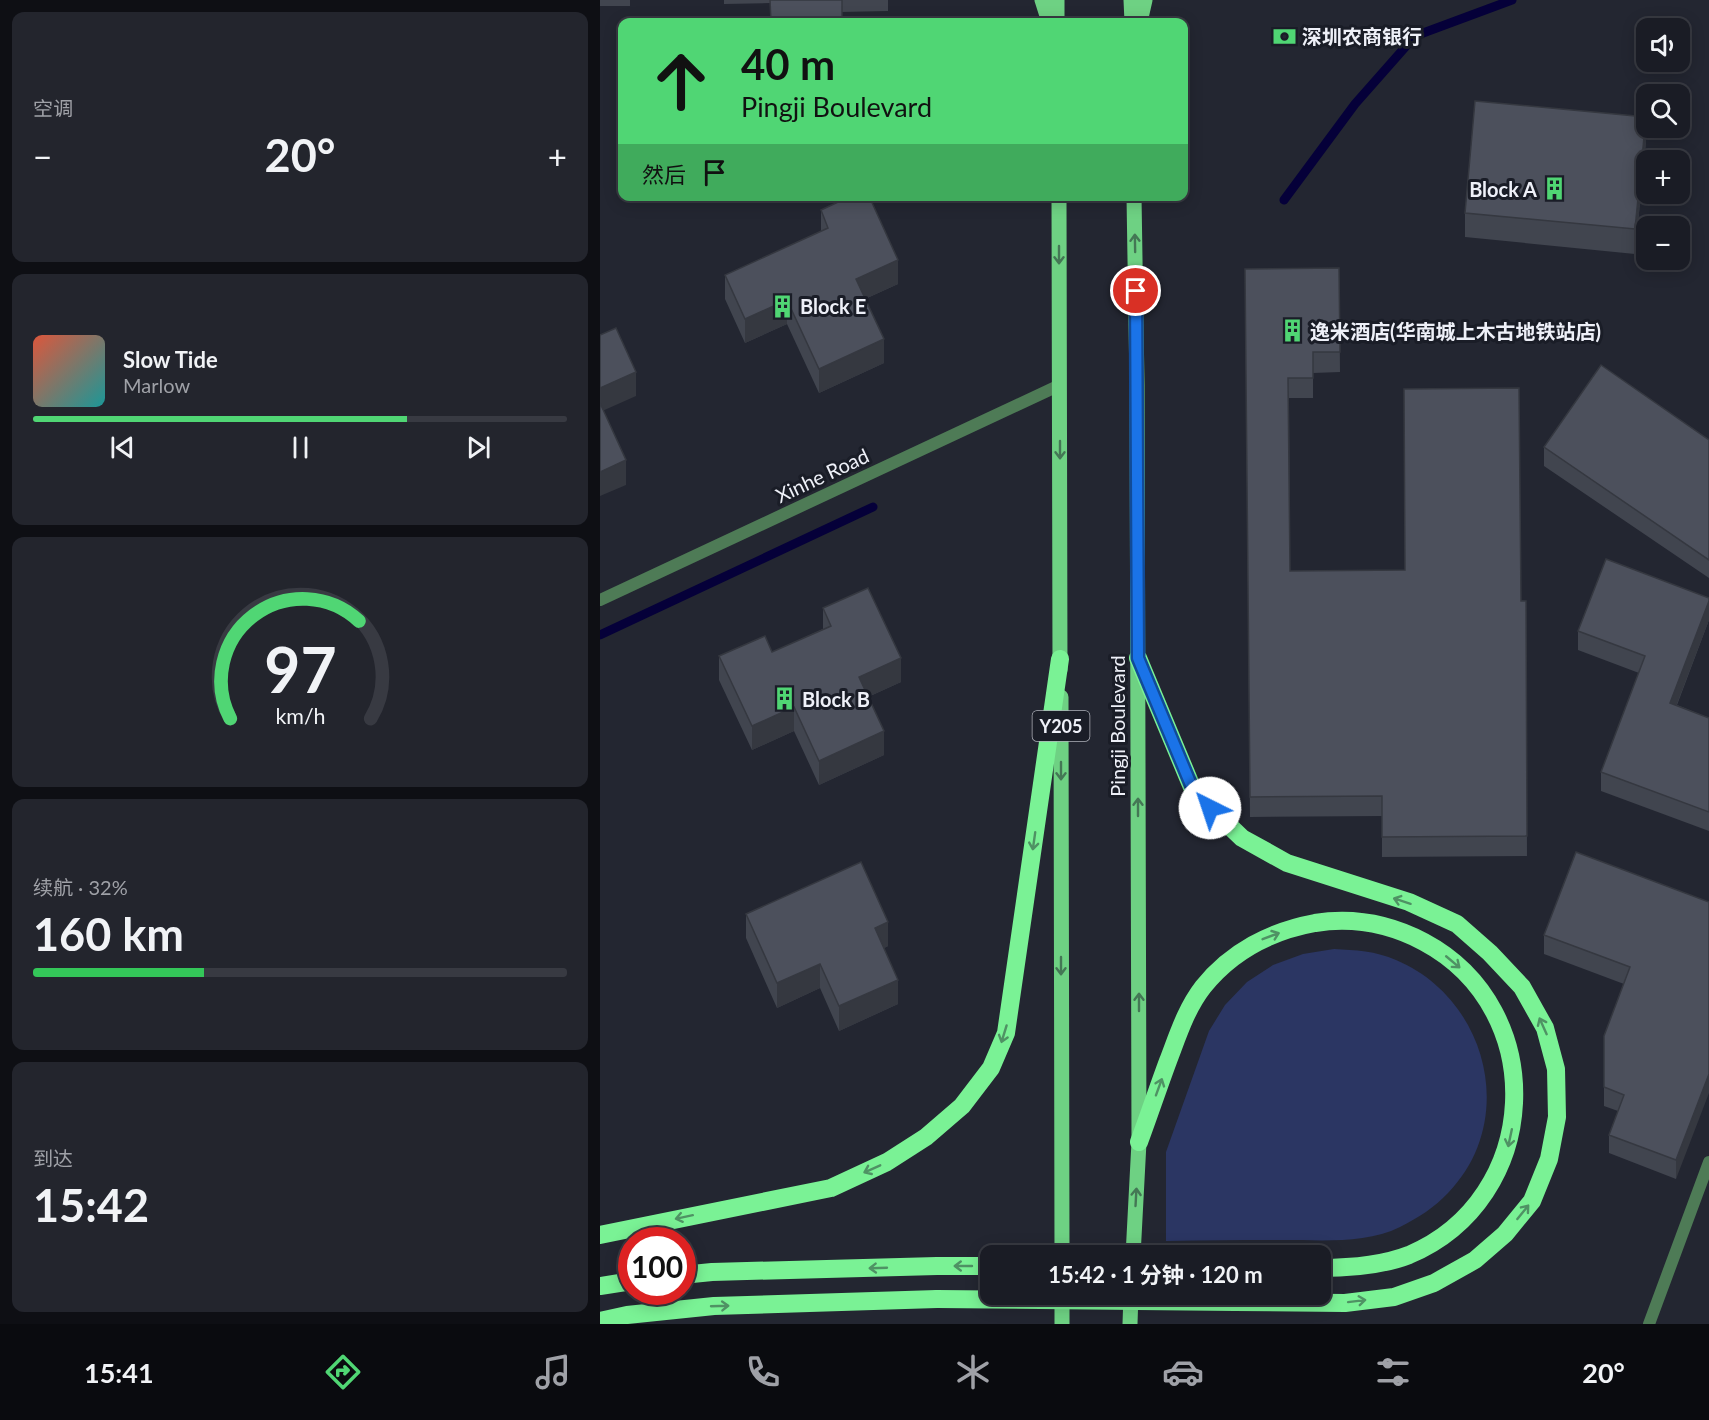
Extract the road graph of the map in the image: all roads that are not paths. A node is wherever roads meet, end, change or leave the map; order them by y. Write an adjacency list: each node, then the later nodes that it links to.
1 (1042, 0): 5 (main road)
2 (1057, 0): 6 (main road)
3 (1131, 0): 7 (main road)
4 (1145, 0): 8 (main road)
5 (1048, 18)
6 (1057, 18)
7 (1132, 18)
8 (1141, 18)
9 (1059, 201): 11 (main road, Y205, one-way to 11)
10 (1134, 201): 13 (main road, Pingji Boulevard, one-way to 10)
11 (1060, 385): 12 (street, Xinhe Road); 14 (main road, Y205, one-way to 14)
12 (600, 600)
13 (1138, 658): 15 (main road, Pingji Boulevard, one-way to 13); 27 (highway, one-way to 13, bridge)
14 (1060, 659): 17 (highway, one-way to 17); 18 (main road, Y205, one-way to 18)
15 (1139, 1142): 19 (main road, Pingji Boulevard, one-way to 15); 21 (highway, one-way to 21)
16 (1709, 1162): 30 (street)
17 (600, 1235)
18 (1062, 1245)
19 (1134, 1245)
20 (980, 1266): 22 (highway, one-way to 22)
21 (1331, 1267)
22 (696, 1274)
23 (618, 1284): 24 (highway)
24 (600, 1287)
25 (1062, 1305): 28 (main road)
26 (1131, 1305): 29 (main road)
27 (600, 1321)
28 (1062, 1324)
29 (1130, 1324)
30 (1649, 1324)

